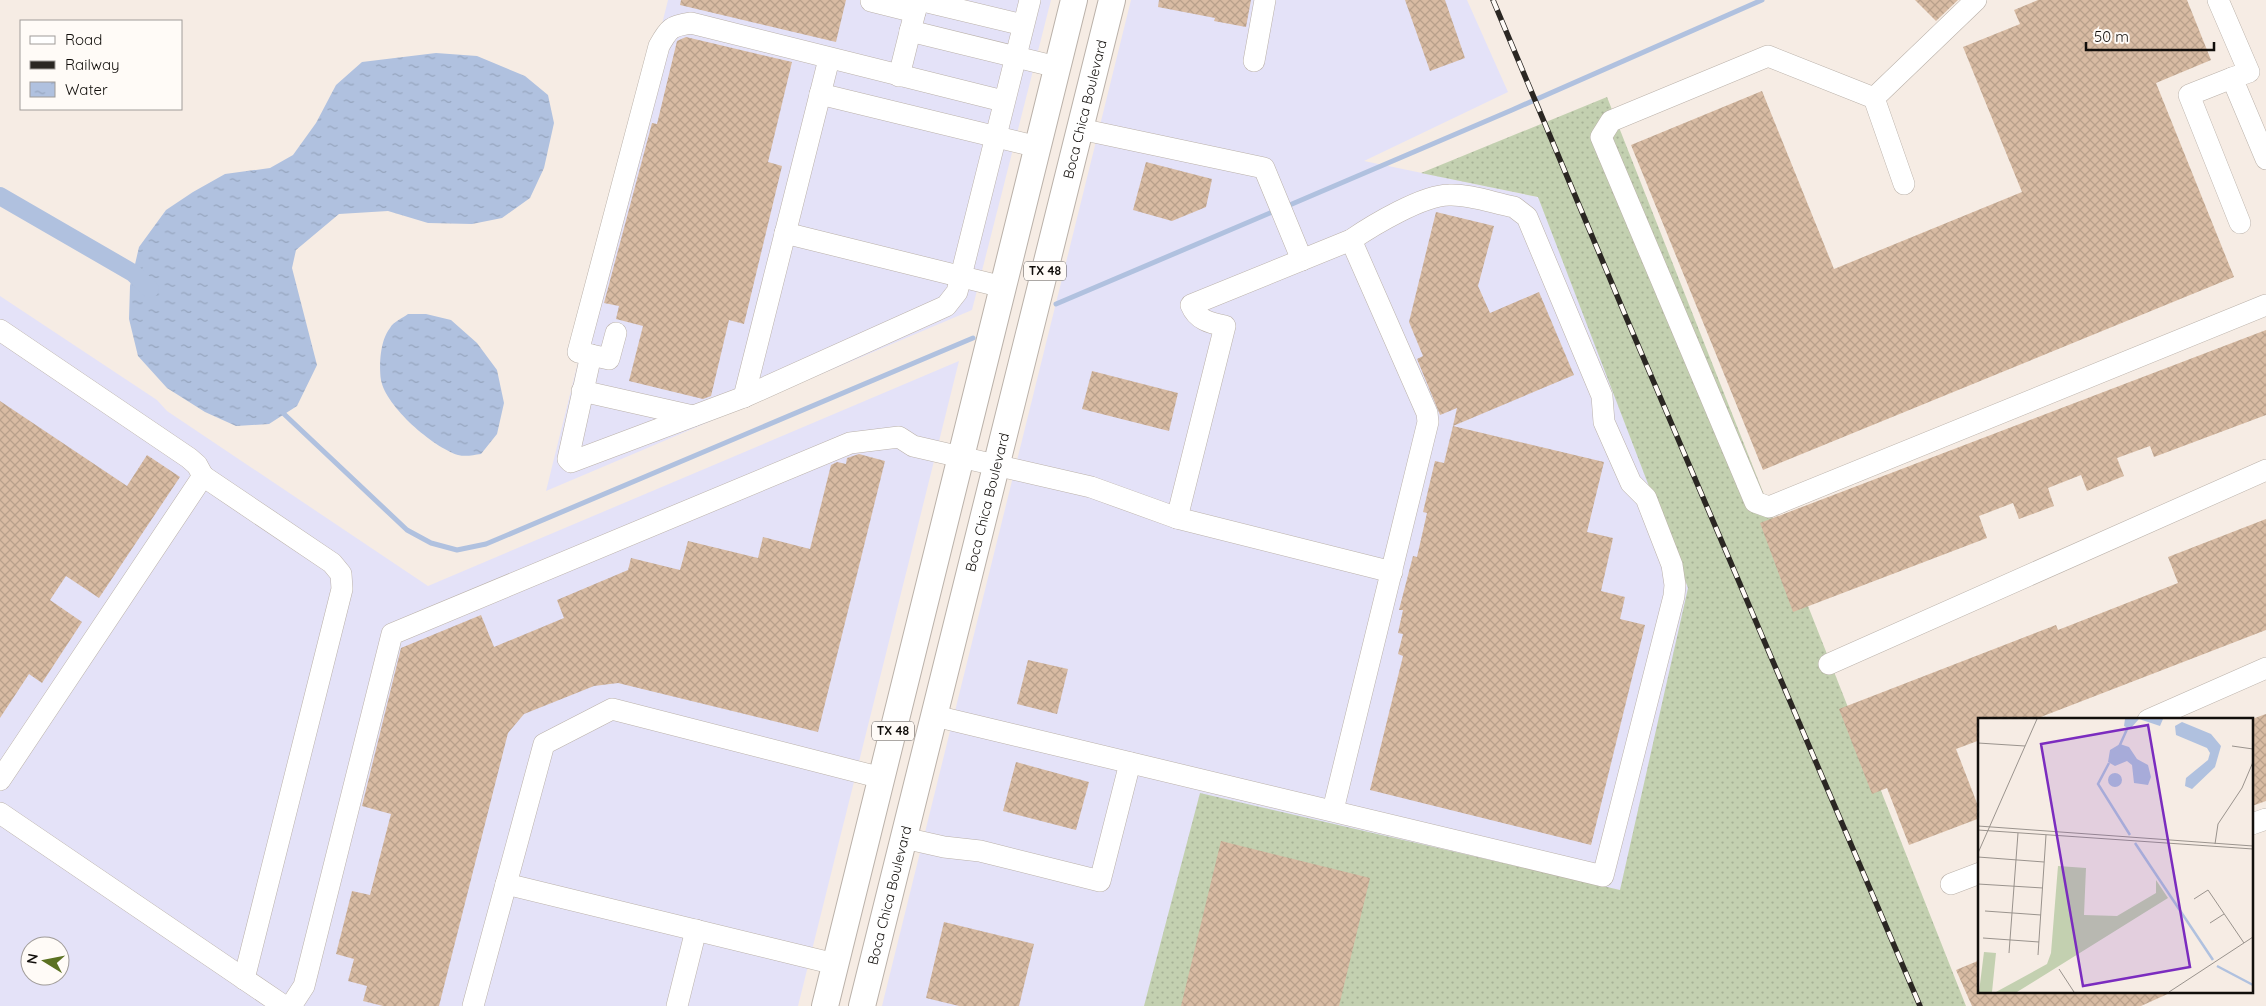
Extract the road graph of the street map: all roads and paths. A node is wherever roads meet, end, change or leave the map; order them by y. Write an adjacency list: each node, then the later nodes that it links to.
1 (1030, 0): 9 (lane)
2 (1074, 0): 13 (main road, TX 48)
3 (1112, 0): 19 (main road, Boca Chica Boulevard / TX 48)
4 (1265, 0): 12 (lane)
5 (1976, 0): 17 (lane)
6 (2218, 0): 15 (lane)
7 (871, 1): 8 (lane)
8 (915, 11): 9 (lane); 10 (lane); 14 (lane)
9 (1023, 25): 10 (lane)
10 (1015, 56): 13 (lane); 18 (lane)
11 (829, 59): 14 (lane); 16 (lane); 33 (lane)
12 (1254, 61)
13 (1057, 67): 21 (main road, TX 48)
14 (899, 76): 18 (lane)
15 (2232, 78): 22 (lane); 24 (lane)
16 (820, 94): 20 (lane); 25 (lane)
17 (1874, 98): 23 (lane); 30 (lane)
18 (1003, 101): 20 (lane)
19 (1080, 129): 27 (lane); 38 (main road, Boca Chica Boulevard / TX 48)
20 (996, 136): 21 (lane); 28 (lane)
21 (1038, 147): 29 (main road, TX 48)
22 (2266, 159)
23 (1904, 184)
24 (2240, 223)
25 (785, 233): 28 (lane); 35 (lane)
26 (1351, 240): 27 (lane); 42 (lane); 50 (lane)
27 (1302, 260): 41 (lane)
28 (961, 277): 29 (lane); 35 (lane)
29 (1003, 287): 37 (main road, TX 48)
30 (2266, 305)
31 (0, 330): 40 (lane)
32 (616, 333): 33 (lane)
33 (591, 355): 34 (lane)
34 (582, 391): 36 (lane); 36 (lane)
35 (744, 397): 36 (lane)
36 (692, 416)
37 (961, 456): 38 (lane); 48 (main road, TX 48); 62 (lane)
38 (997, 465): 41 (lane); 45 (main road, Boca Chica Boulevard / TX 48)
39 (2266, 470): 43 (lane)
40 (203, 476): 49 (lane); 60 (lane)
41 (1177, 518): 42 (lane)
42 (1392, 572): 50 (lane)
43 (1829, 664)
44 (2266, 668): 46 (lane)
45 (935, 716): 47 (lane); 54 (main road, Boca Chica Boulevard / TX 48)
46 (2153, 718)
47 (1130, 763): 50 (lane); 54 (lane)
48 (882, 778): 56 (lane); 59 (main road, TX 48)
49 (0, 780)
50 (1333, 810)
51 (0, 813): 60 (lane)
52 (2266, 818): 53 (lane)
53 (2254, 823)
54 (904, 838): 66 (main road, Boca Chica Boulevard / TX 48)
55 (1978, 874): 57 (lane)
56 (506, 884): 58 (lane); 63 (lane)
57 (1951, 884)
58 (696, 930): 59 (lane); 64 (lane)
59 (835, 964): 65 (main road, TX 48)
60 (244, 979): 61 (lane)
61 (284, 1006)
62 (291, 1006)
63 (473, 1006)
64 (676, 1006)
65 (825, 1006)
66 (862, 1006)

